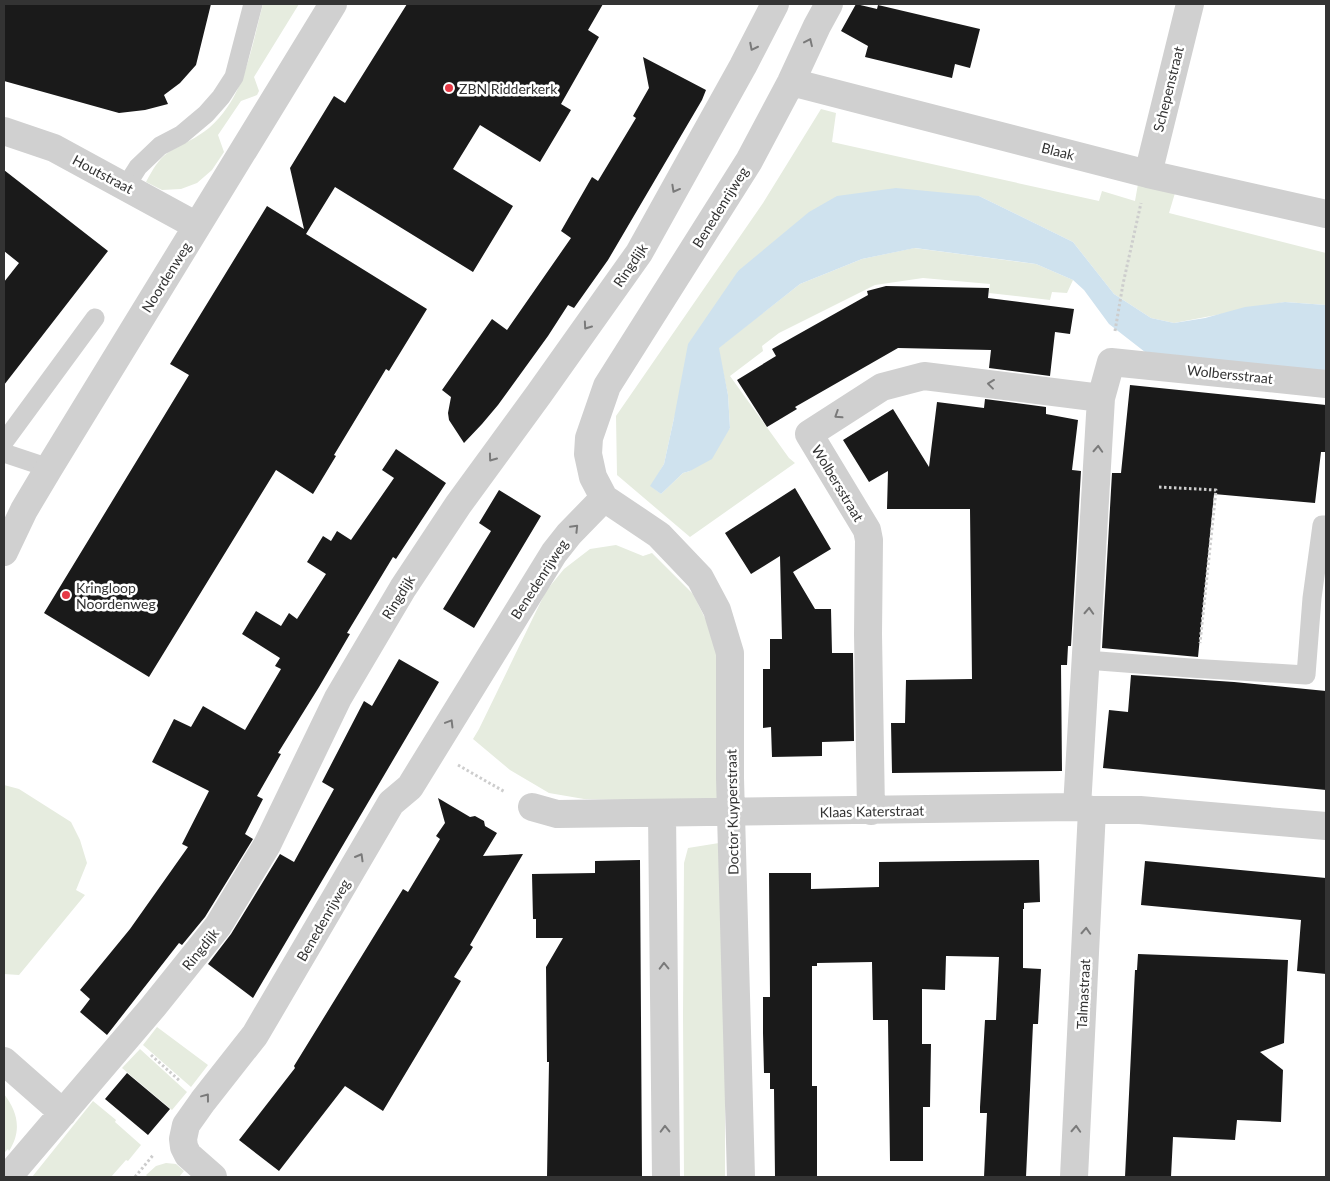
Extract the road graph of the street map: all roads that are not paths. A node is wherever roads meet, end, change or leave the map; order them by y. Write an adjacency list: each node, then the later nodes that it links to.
1 (253, 4): 9 (lane)
2 (333, 4): 11 (street, Noordenweg)
3 (775, 4): 29 (street, Ringdijk, one-way to 29)
4 (829, 4): 6 (street, Benedenrijweg, one-way to 4)
5 (1190, 4): 8 (street, Schepenstraat)
6 (791, 82): 8 (street, Blaak); 18 (street, Benedenrijweg)
7 (4, 131): 9 (street, Houtstraat)
8 (1148, 174): 10 (street, Blaak)
9 (126, 186): 11 (street, Houtstraat)
10 (1326, 214)
11 (197, 226): 17 (street, Noordenweg)
12 (95, 318): 15 (lane)
13 (1326, 384): 14 (street, Wolbersstraat)
14 (1102, 398): 21 (street, Wolbersstraat, one-way to 14); 24 (street, Wolbersstraat, one-way to 24)
15 (4, 442)
16 (4, 452): 17 (lane)
17 (49, 468): 20 (street, Noordenweg)
18 (604, 498): 25 (street, Doctor Kuyperstraat); 31 (street, Benedenrijweg, one-way to 18)
19 (1326, 525): 21 (lane)
20 (4, 552)
21 (1086, 660): 23 (street, Wolbersstraat)
22 (532, 807): 26 (street, Klaas Katerstraat)
23 (1084, 809): 24 (street, Klaas Katerstraat); 27 (street, Klaas Katerstraat); 34 (street, Talmastraat, one-way to 23)
24 (871, 811): 25 (street, Klaas Katerstraat)
25 (732, 812): 26 (street, Klaas Katerstraat); 33 (street, Doctor Kuyperstraat)
26 (662, 814): 32 (street, one-way to 26)
27 (1326, 826)
28 (4, 1061): 29 (street)
29 (64, 1113): 30 (street, Ringdijk)
30 (8, 1177)
31 (213, 1177)
32 (666, 1177)
33 (741, 1177)
34 (1074, 1177)

